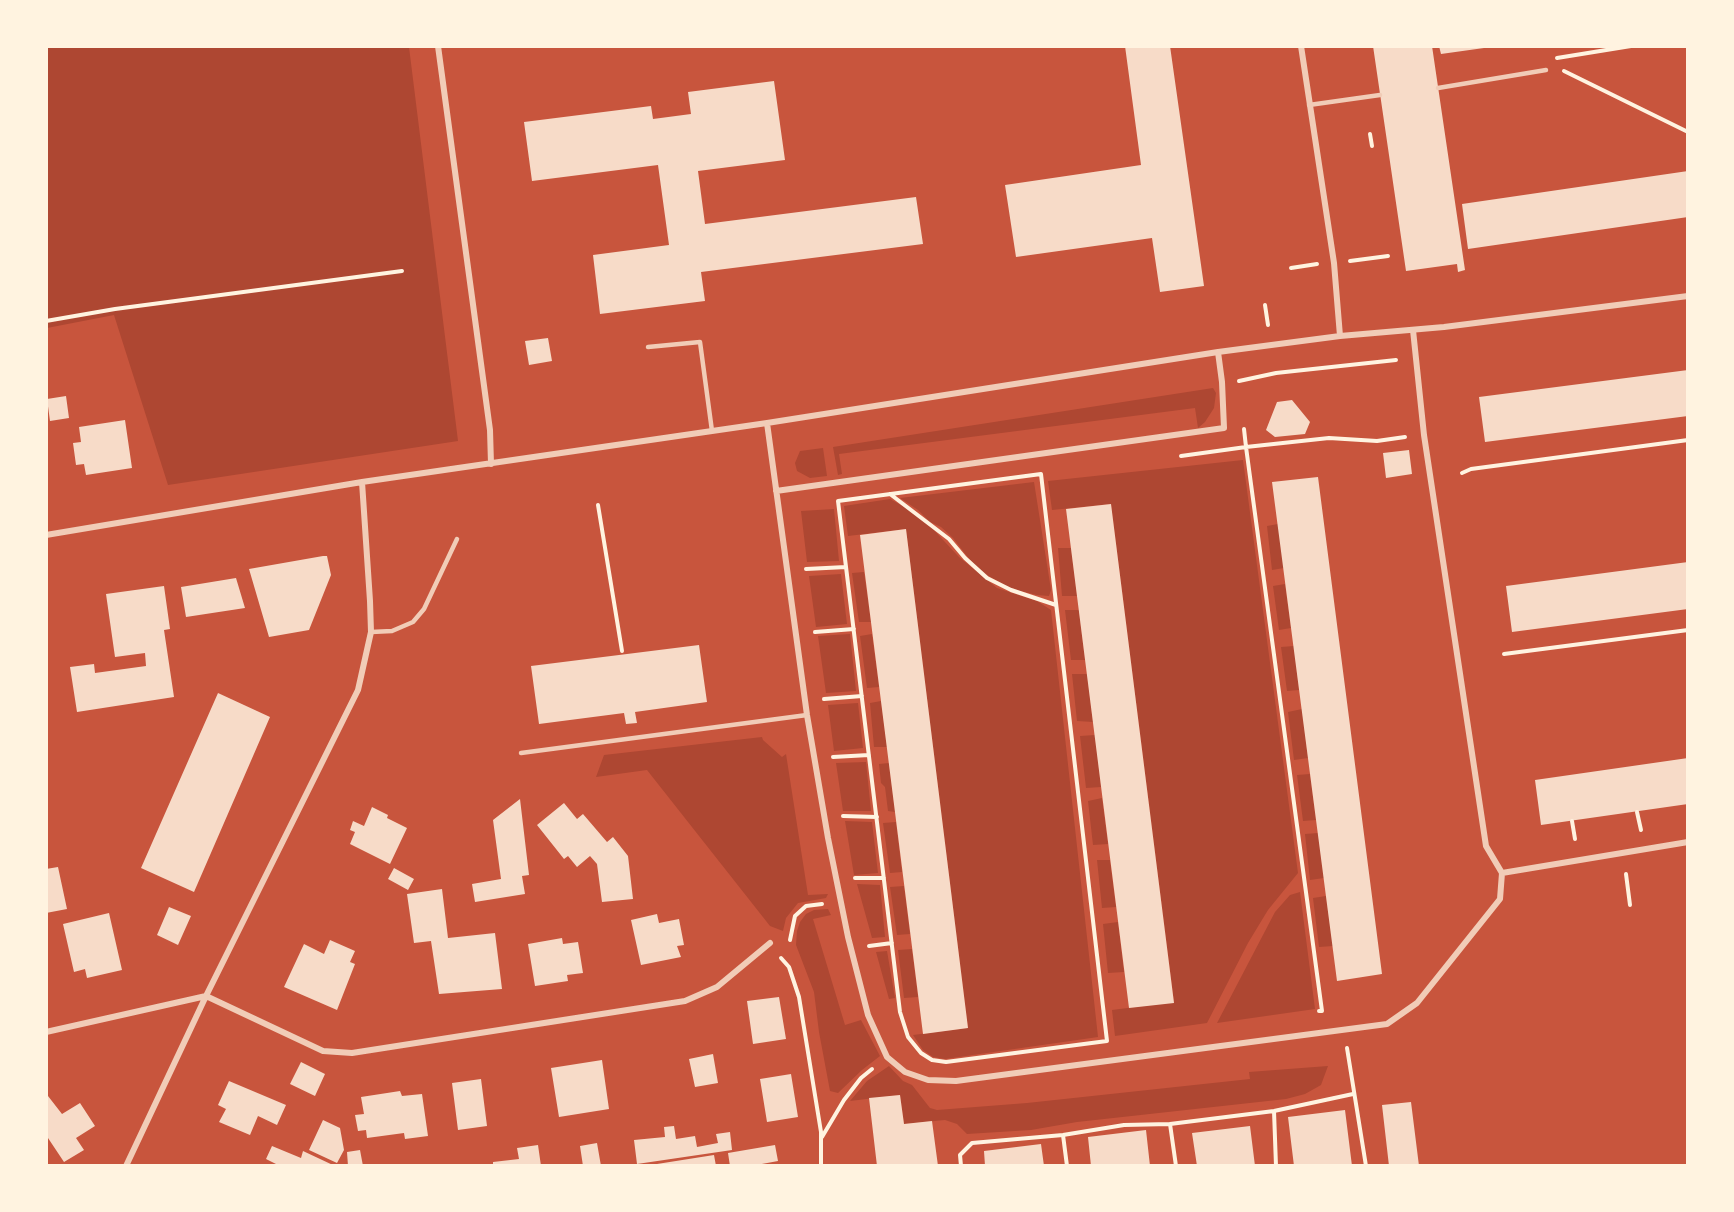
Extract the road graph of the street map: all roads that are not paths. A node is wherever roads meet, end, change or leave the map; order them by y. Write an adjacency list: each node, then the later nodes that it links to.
1 (438, 46): 14 (street)
2 (1301, 46): 6 (street)
3 (1545, 70): 4 (lane)
4 (1438, 88)
5 (1380, 95): 6 (lane)
6 (1308, 105): 9 (street)
7 (1688, 296): 8 (street)
8 (1413, 330): 9 (street); 23 (street)
9 (1340, 336): 11 (street)
10 (648, 347): 13 (lane)
11 (1218, 352): 12 (street); 16 (street)
12 (767, 423): 13 (street); 16 (street)
13 (712, 431): 14 (street)
14 (491, 464): 15 (street)
15 (362, 482): 17 (street); 19 (street)
16 (776, 491): 20 (street)
17 (46, 535)
18 (457, 539): 19 (lane)
19 (370, 632): 25 (street)
20 (807, 715): 21 (lane); 23 (street)
21 (521, 753)
22 (1688, 842): 23 (street)
23 (1502, 873)
24 (770, 943): 25 (street)
25 (206, 996): 26 (street); 27 (street)
26 (46, 1032)
27 (126, 1166)

